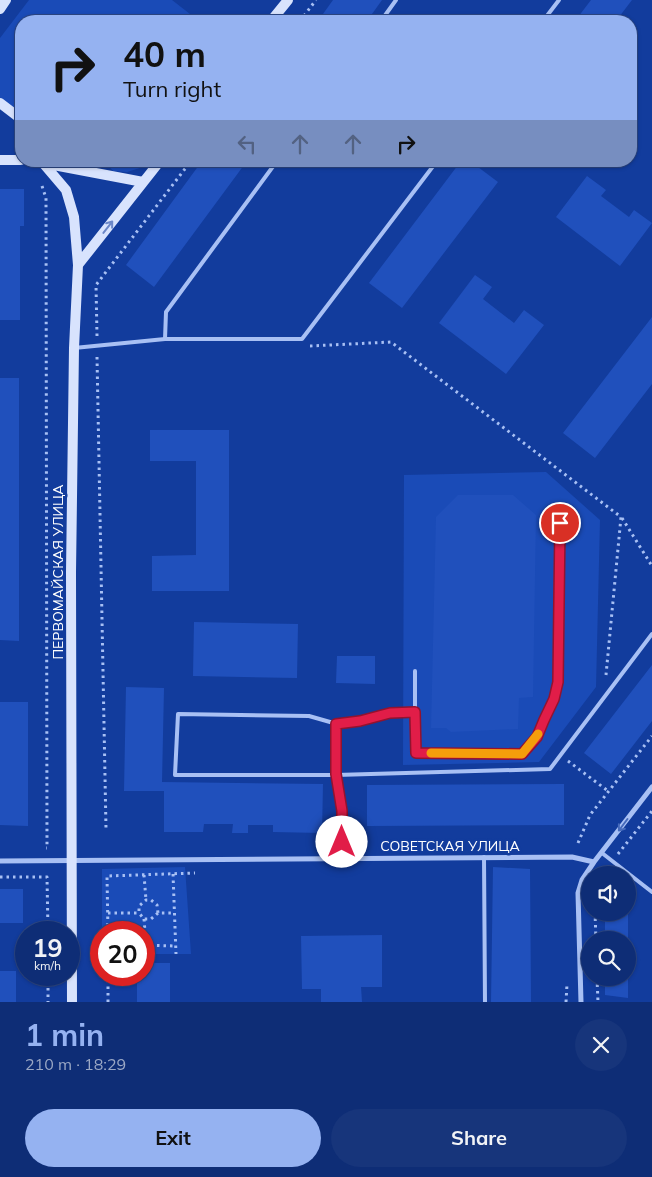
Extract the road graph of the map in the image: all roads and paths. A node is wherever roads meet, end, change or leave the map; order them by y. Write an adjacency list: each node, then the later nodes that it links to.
1 (6, 0): 6 (street)
2 (288, 0): 7 (street)
3 (316, 0): 8 (path)
4 (396, 0): 9 (lane)
5 (559, 0): 10 (lane)
6 (0, 8)
7 (276, 15)
8 (305, 15)
9 (385, 15)
10 (548, 15)
11 (0, 103): 12 (street)
12 (15, 114)
13 (0, 160): 14 (street)
14 (15, 160)
15 (43, 167): 25 (street, ПЕРВОМАЙСКАЯ УЛИЦА)
16 (65, 167): 22 (street)
17 (90, 167): 22 (street)
18 (155, 167): 24 (street)
19 (186, 167): 27 (path)
20 (273, 167): 26 (lane)
21 (431, 167): 26 (lane)
22 (98, 173): 24 (street)
23 (38, 178): 46 (path)
24 (143, 182): 25 (street, one-way to 24)
25 (78, 265): 29 (street, ПЕРВОМАЙСКАЯ УЛИЦА)
26 (165, 339): 27 (lane)
27 (97, 346): 29 (lane); 44 (path)
28 (303, 346): 30 (path)
29 (74, 348): 52 (street, ПЕРВОМАЙСКАЯ УЛИЦА)
30 (621, 517): 32 (path); 35 (path)
31 (560, 523): 36 (lane)
32 (652, 566)
33 (652, 634): 39 (lane)
34 (415, 671): 36 (lane)
35 (602, 681)
36 (415, 712): 37 (lane)
37 (336, 724): 40 (lane); 40 (lane)
38 (652, 736): 42 (path)
39 (561, 755): 40 (lane); 42 (path)
40 (336, 774): 49 (lane)
41 (652, 787): 47 (street, one-way to 47)
42 (608, 791): 45 (path)
43 (652, 811): 51 (path)
44 (106, 829)
45 (578, 843)
46 (48, 848)
47 (602, 852): 51 (lane); 53 (street)
48 (484, 857): 49 (street, СОВЕТСКАЯ УЛИЦА); 53 (street, СОВЕТСКАЯ УЛИЦА); 77 (lane)
49 (342, 858): 52 (street, СОВЕТСКАЯ УЛИЦА)
50 (0, 861): 52 (street, СОВЕТСКАЯ УЛИЦА)
51 (612, 861): 58 (lane)
52 (72, 862): 75 (street, ПЕРВОМАЙСКАЯ УЛИЦА)
53 (594, 862): 78 (street)
54 (173, 874): 55 (path); 56 (path); 63 (path)
55 (186, 874)
56 (144, 875): 59 (path); 60 (path)
57 (0, 877): 65 (path)
58 (652, 892)
59 (146, 900): 61 (path); 62 (path)
60 (108, 913): 61 (path); 66 (path)
61 (139, 913): 64 (path)
62 (158, 913): 63 (path); 64 (path)
63 (174, 913): 69 (path)
64 (144, 918): 67 (path)
65 (48, 921)
66 (108, 921)
67 (144, 921)
68 (155, 945): 69 (path)
69 (175, 946): 70 (path)
70 (176, 954)
71 (48, 986): 74 (path)
72 (108, 986): 76 (path)
73 (597, 986): 79 (path)
74 (48, 1002)
75 (72, 1002)
76 (108, 1002)
77 (485, 1002)
78 (581, 1002)
79 (598, 1002)

